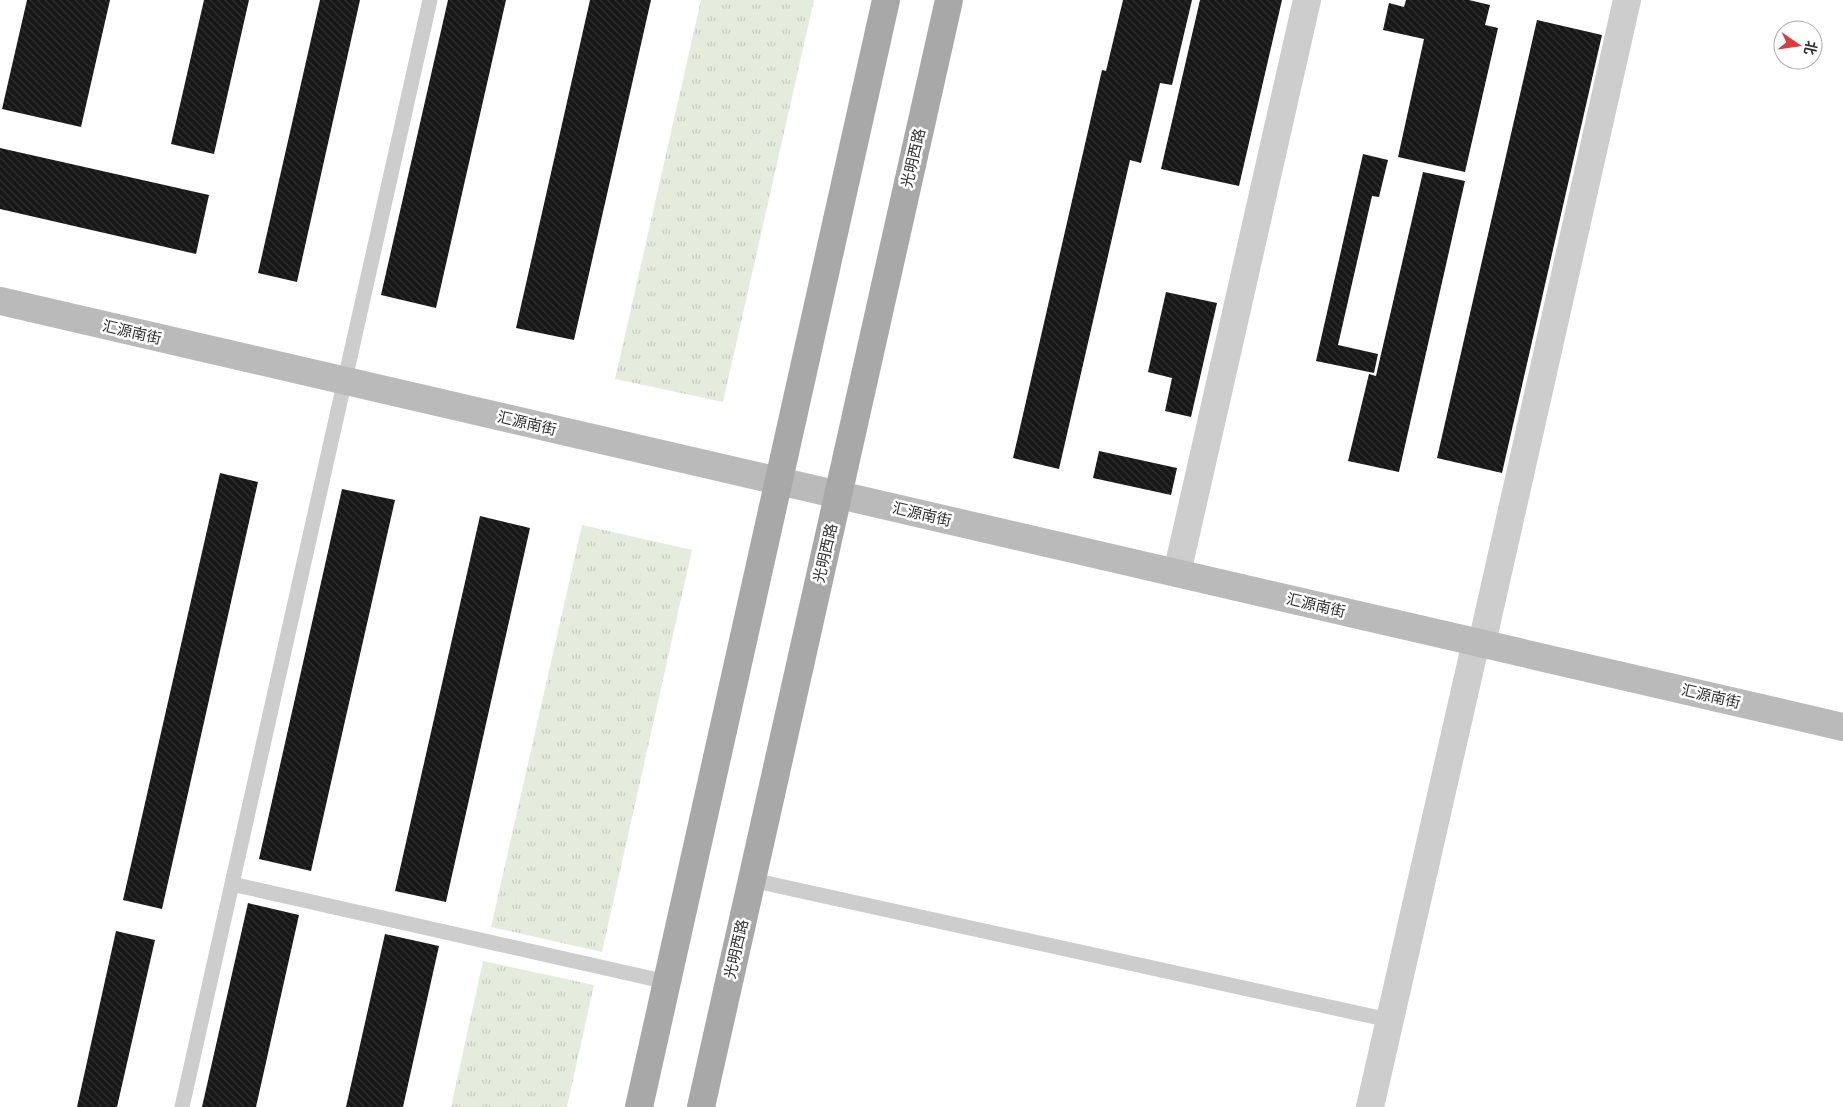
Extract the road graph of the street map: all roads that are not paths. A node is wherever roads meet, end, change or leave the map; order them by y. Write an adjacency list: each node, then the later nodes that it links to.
1 (430, 0): 7 (lane)
2 (886, 0): 8 (main road)
3 (949, 0): 9 (main road, 光明西路)
4 (1307, 0): 10 (street)
5 (1627, 0): 11 (street)
6 (0, 301): 7 (street, 汇源南街)
7 (345, 381): 8 (street, 汇源南街); 14 (lane)
8 (779, 481): 9 (street, 汇源南街); 15 (main road)
9 (838, 495): 10 (street, 汇源南街); 13 (main road, 光明西路)
10 (1177, 573): 11 (street, 汇源南街)
11 (1479, 643): 12 (street, 汇源南街); 16 (street)
12 (1843, 727)
13 (752, 880): 16 (lane); 19 (main road, 光明西路)
14 (232, 884): 15 (lane); 17 (lane)
15 (667, 982): 18 (main road)
16 (1389, 1020): 20 (street)
17 (182, 1107)
18 (639, 1107)
19 (701, 1107)
20 (1370, 1107)

